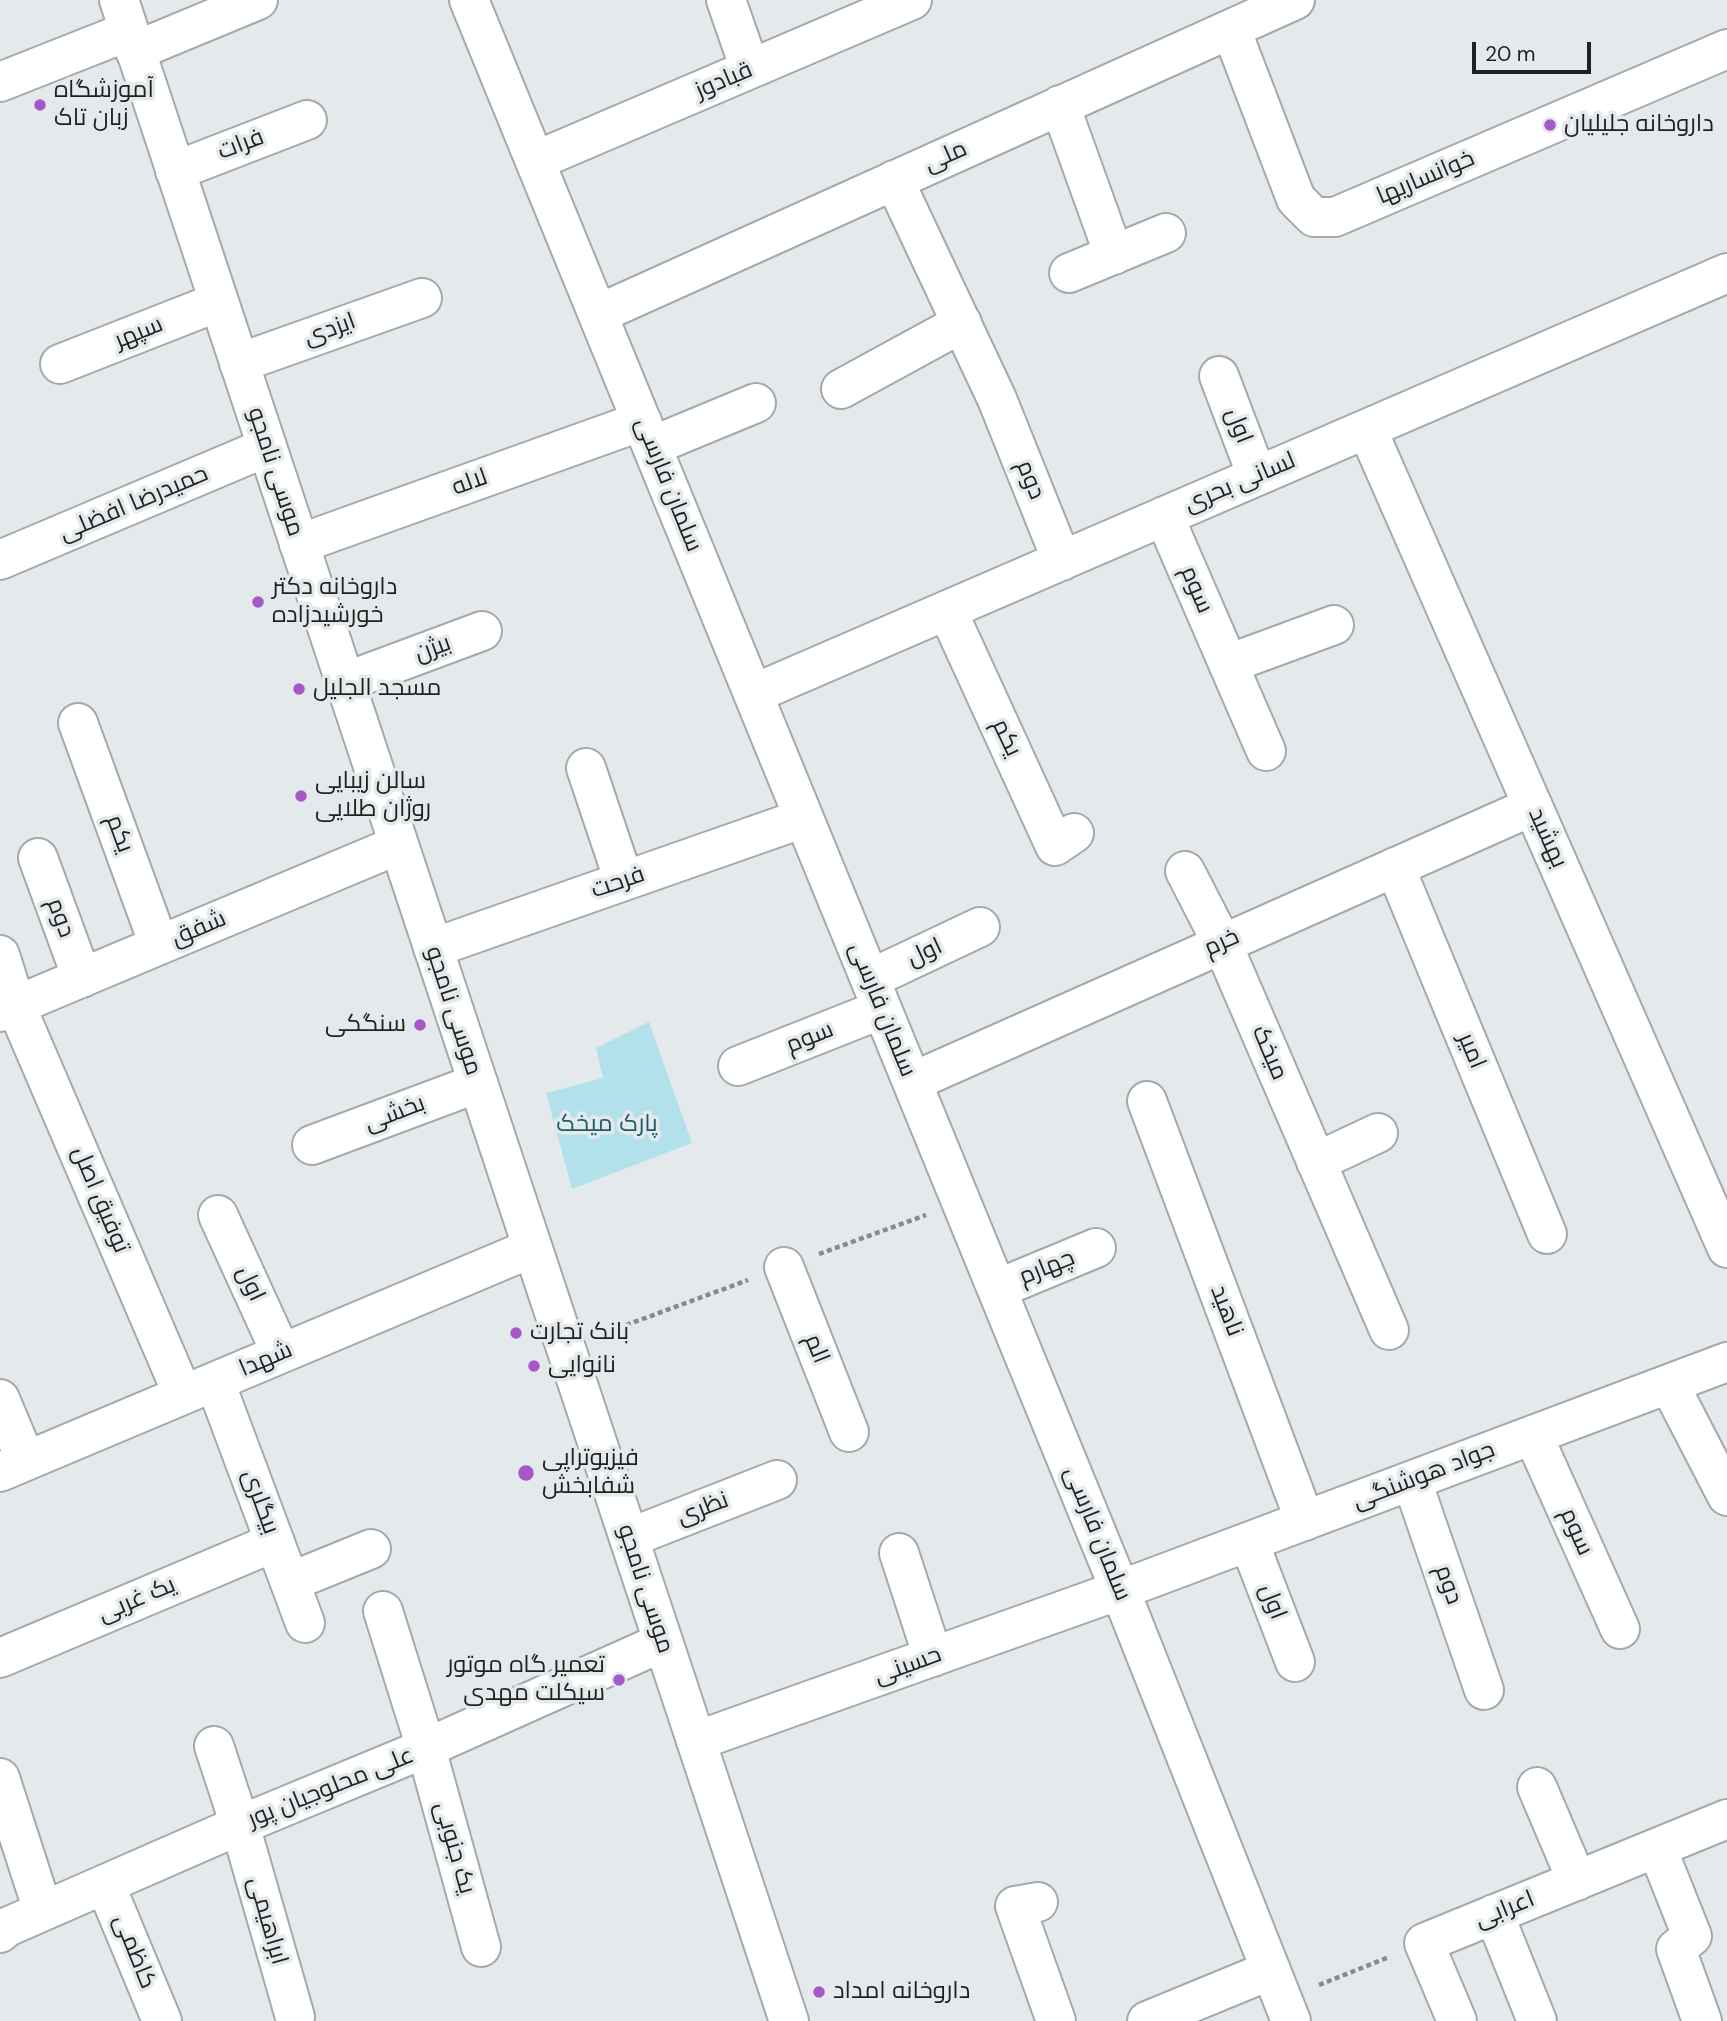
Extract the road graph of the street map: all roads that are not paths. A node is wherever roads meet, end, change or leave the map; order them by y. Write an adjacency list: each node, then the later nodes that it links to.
1 (258, 0): 6 (street)
2 (469, 0): 13 (street, سلمان فارسی)
3 (726, 0): 9 (street)
4 (1295, 0): 7 (street, ملی)
5 (902, 2): 9 (street, قبادوز)
6 (127, 27): 10 (street); 14 (street, موسی نامجو)
7 (1231, 29): 8 (street, خوانساریها); 11 (street, ملی)
8 (1726, 56)
9 (750, 69): 13 (street, قبادوز)
10 (0, 82)
11 (1060, 105): 15 (street, ملی); 17 (street)
12 (307, 120): 14 (street, فرات)
13 (536, 161): 22 (street, سلمان فارسی)
14 (175, 171): 21 (street, موسی نامجو)
15 (894, 180): 22 (street, ملی); 23 (street)
16 (1166, 233): 17 (street)
17 (1114, 255): 19 (street)
18 (1727, 273): 29 (street, لسانی بحری)
19 (1069, 274)
20 (422, 298): 24 (street, ایزدی)
21 (218, 302): 24 (street, موسی نامجو); 25 (street, سپهر)
22 (598, 314): 30 (street, سلمان فارسی)
23 (962, 323): 27 (street); 36 (street, دوم)
24 (239, 363): 31 (street, موسی نامجو)
25 (60, 364)
26 (1219, 376): 32 (street, اول)
27 (841, 389)
28 (756, 403): 30 (street, لاله)
29 (1367, 429): 32 (street, لسانی بحری); 46 (street, بهشید)
30 (647, 433): 34 (street, لاله); 42 (street, سلمان فارسی)
31 (267, 447): 34 (street, موسی نامجو); 35 (street, حمیدرضا افضلی)
32 (1257, 476): 33 (street, لسانی بحری)
33 (1164, 516): 36 (street, لسانی بحری); 40 (street, سوم)
34 (299, 544): 41 (street, موسی نامجو)
35 (0, 560)
36 (1062, 561): 37 (street, لسانی بحری)
37 (947, 610): 42 (street, لسانی بحری); 48 (street, یکم)
38 (1334, 625): 40 (street)
39 (482, 631): 41 (street, بیژن)
40 (1228, 664): 44 (street, سوم)
41 (345, 681): 49 (street, موسی نامجو)
42 (753, 694): 47 (street, سلمان فارسی)
43 (78, 723): 56 (street, یکم)
44 (1266, 751)
45 (586, 768): 53 (street)
46 (1532, 806): 51 (street, خرم); 73 (street, بهشید)
47 (804, 818): 53 (street, فرحت); 60 (street, سلمان فارسی)
48 (1074, 833)
49 (398, 845): 56 (street, شفق); 57 (street, موسی نامجو)
50 (38, 858): 59 (street, دوم)
51 (1395, 867): 55 (street, خرم); 70 (street, امیر)
52 (1185, 871): 55 (street, میخک)
53 (624, 881): 57 (street, فرحت)
54 (980, 927): 60 (street, اول)
55 (1222, 943): 63 (street, خرم); 68 (street, میخک)
56 (159, 946): 59 (street, شفق)
57 (433, 948): 64 (street, موسی نامجو)
58 (0, 955): 61 (street)
59 (82, 978): 61 (street, شفق)
60 (876, 994): 62 (street, سوم); 63 (street, سلمان فارسی)
61 (8, 1009): 80 (street, توفیق اصل)
62 (738, 1066)
63 (912, 1082): 75 (street, سلمان فارسی)
64 (478, 1083): 67 (street, بخشی); 71 (street, موسی نامجو)
65 (1147, 1101): 88 (street, ناهید)
66 (1378, 1133): 68 (street)
67 (312, 1145)
68 (1316, 1162): 76 (street, میخک)
69 (218, 1215): 77 (street, اول)
70 (1547, 1234)
71 (532, 1248): 77 (street, شهدا); 89 (street, موسی نامجو)
72 (1096, 1248): 75 (street, چهارم)
73 (1727, 1248)
74 (784, 1267): 82 (street, الم)
75 (997, 1289): 95 (street, سلمان فارسی)
76 (1389, 1330)
77 (281, 1353): 80 (street, شهدا)
78 (1727, 1362): 79 (street, جواد هوشنگی)
79 (1669, 1384): 83 (street, جواد هوشنگی); 87 (street)
80 (199, 1388): 84 (street, شهدا); 90 (street, بیگلری)
81 (0, 1399): 84 (street)
82 (849, 1432)
83 (1532, 1435): 86 (street, جواد هوشنگی); 98 (street, سوم)
84 (13, 1467)
85 (777, 1480): 89 (street, نظری)
86 (1412, 1481): 88 (street, جواد هوشنگی); 103 (street, دوم)
87 (1727, 1496)
88 (1305, 1521): 91 (street, جواد هوشنگی)
89 (628, 1538): 99 (street, موسی نامجو)
90 (275, 1542): 94 (street, بیگلری); 101 (street, یک غربی)
91 (1249, 1542): 95 (street, جواد هوشنگی); 102 (street, اول)
92 (371, 1549): 94 (street)
93 (899, 1553): 100 (street)
94 (290, 1582): 97 (street, بیگلری)
95 (1120, 1590): 100 (street, حسینی); 119 (street, سلمان فارسی)
96 (383, 1611): 106 (street, یک جنوبی)
97 (305, 1623)
98 (1620, 1629)
99 (663, 1642): 104 (street, موسی نامجو); 106 (street, علی محلوجیان پور)
100 (933, 1657): 104 (street, حسینی)
101 (0, 1658)
102 (1295, 1662)
103 (1484, 1690)
104 (696, 1741): 122 (street, موسی نامجو)
105 (214, 1746): 110 (street, ابراهیمی)
106 (426, 1748): 110 (street, علی محلوجیان پور); 118 (street, یک جنوبی)
107 (0, 1778): 115 (street)
108 (1536, 1787): 112 (street)
109 (1727, 1819): 111 (street, اعرابی)
110 (240, 1825): 113 (street, علی محلوجیان پور); 120 (street, ابراهیمی)
111 (1657, 1848): 112 (street, اعرابی); 127 (street)
112 (1577, 1881): 116 (street, اعرابی)
113 (105, 1884): 115 (street, علی محلوجیان پور); 121 (street, کاظمی)
114 (1038, 1902): 123 (street)
115 (43, 1911): 117 (street, علی محلوجیان پور)
116 (1494, 1914): 125 (street, اعرابی); 126 (street)
117 (0, 1933)
118 (481, 1947)
119 (1281, 1997): 124 (street)
120 (295, 2017)
121 (162, 2021)
122 (789, 2021)
123 (1056, 2021)
124 (1147, 2021)
125 (1457, 2021)
126 (1536, 2021)
127 (1702, 2021)

